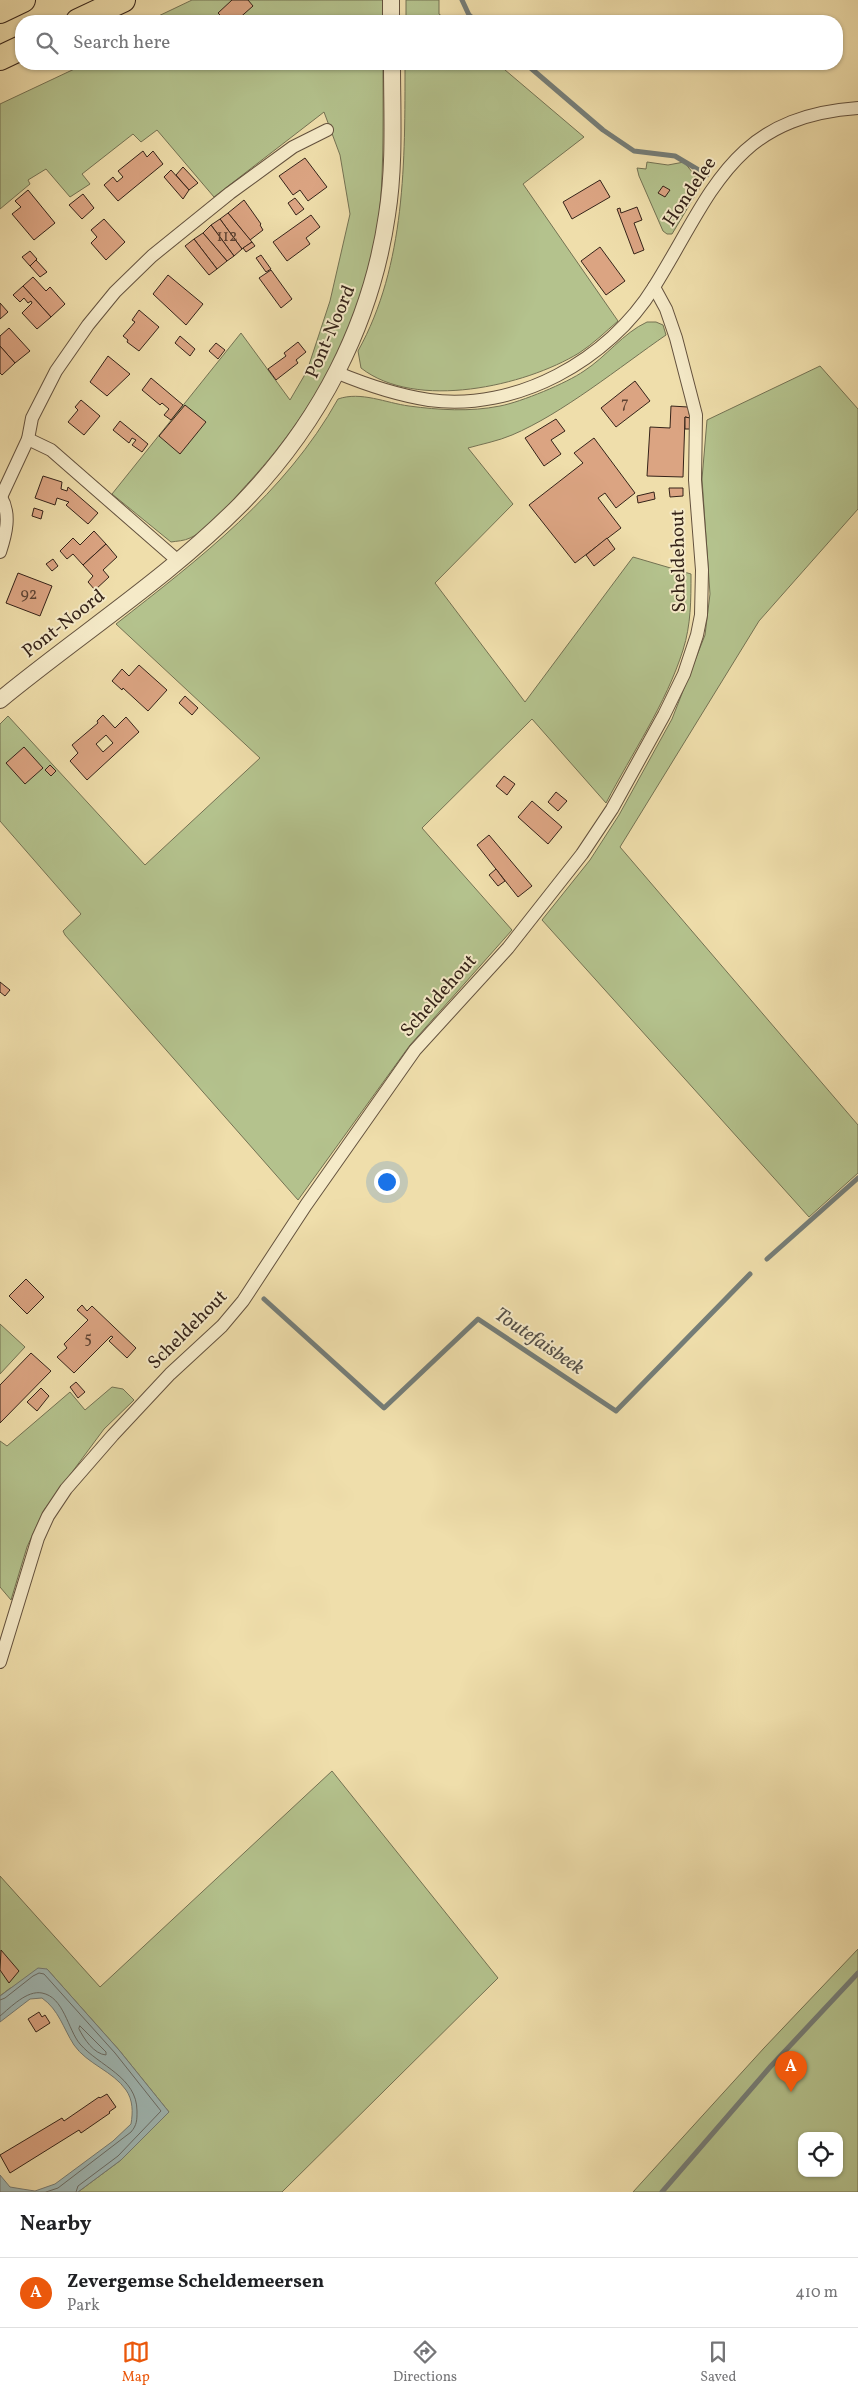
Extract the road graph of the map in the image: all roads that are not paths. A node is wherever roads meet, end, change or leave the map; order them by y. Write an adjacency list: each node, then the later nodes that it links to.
1 (23, 0): 4 (highway)
2 (124, 0): 5 (highway)
3 (391, 0): 6 (street)
4 (0, 11)
5 (91, 15)
6 (391, 15)
7 (15, 51): 8 (highway)
8 (0, 58)
9 (392, 70): 13 (street, Pont-Noord)
10 (858, 108): 12 (street, Hondelee)
11 (327, 130): 14 (street)
12 (654, 287): 13 (street); 19 (street, Scheldehout)
13 (338, 373): 17 (street, Pont-Noord)
14 (28, 439): 15 (street); 17 (street)
15 (0, 497): 16 (street)
16 (0, 552)
17 (177, 560): 18 (street, Pont-Noord)
18 (0, 700)
19 (0, 1662)

